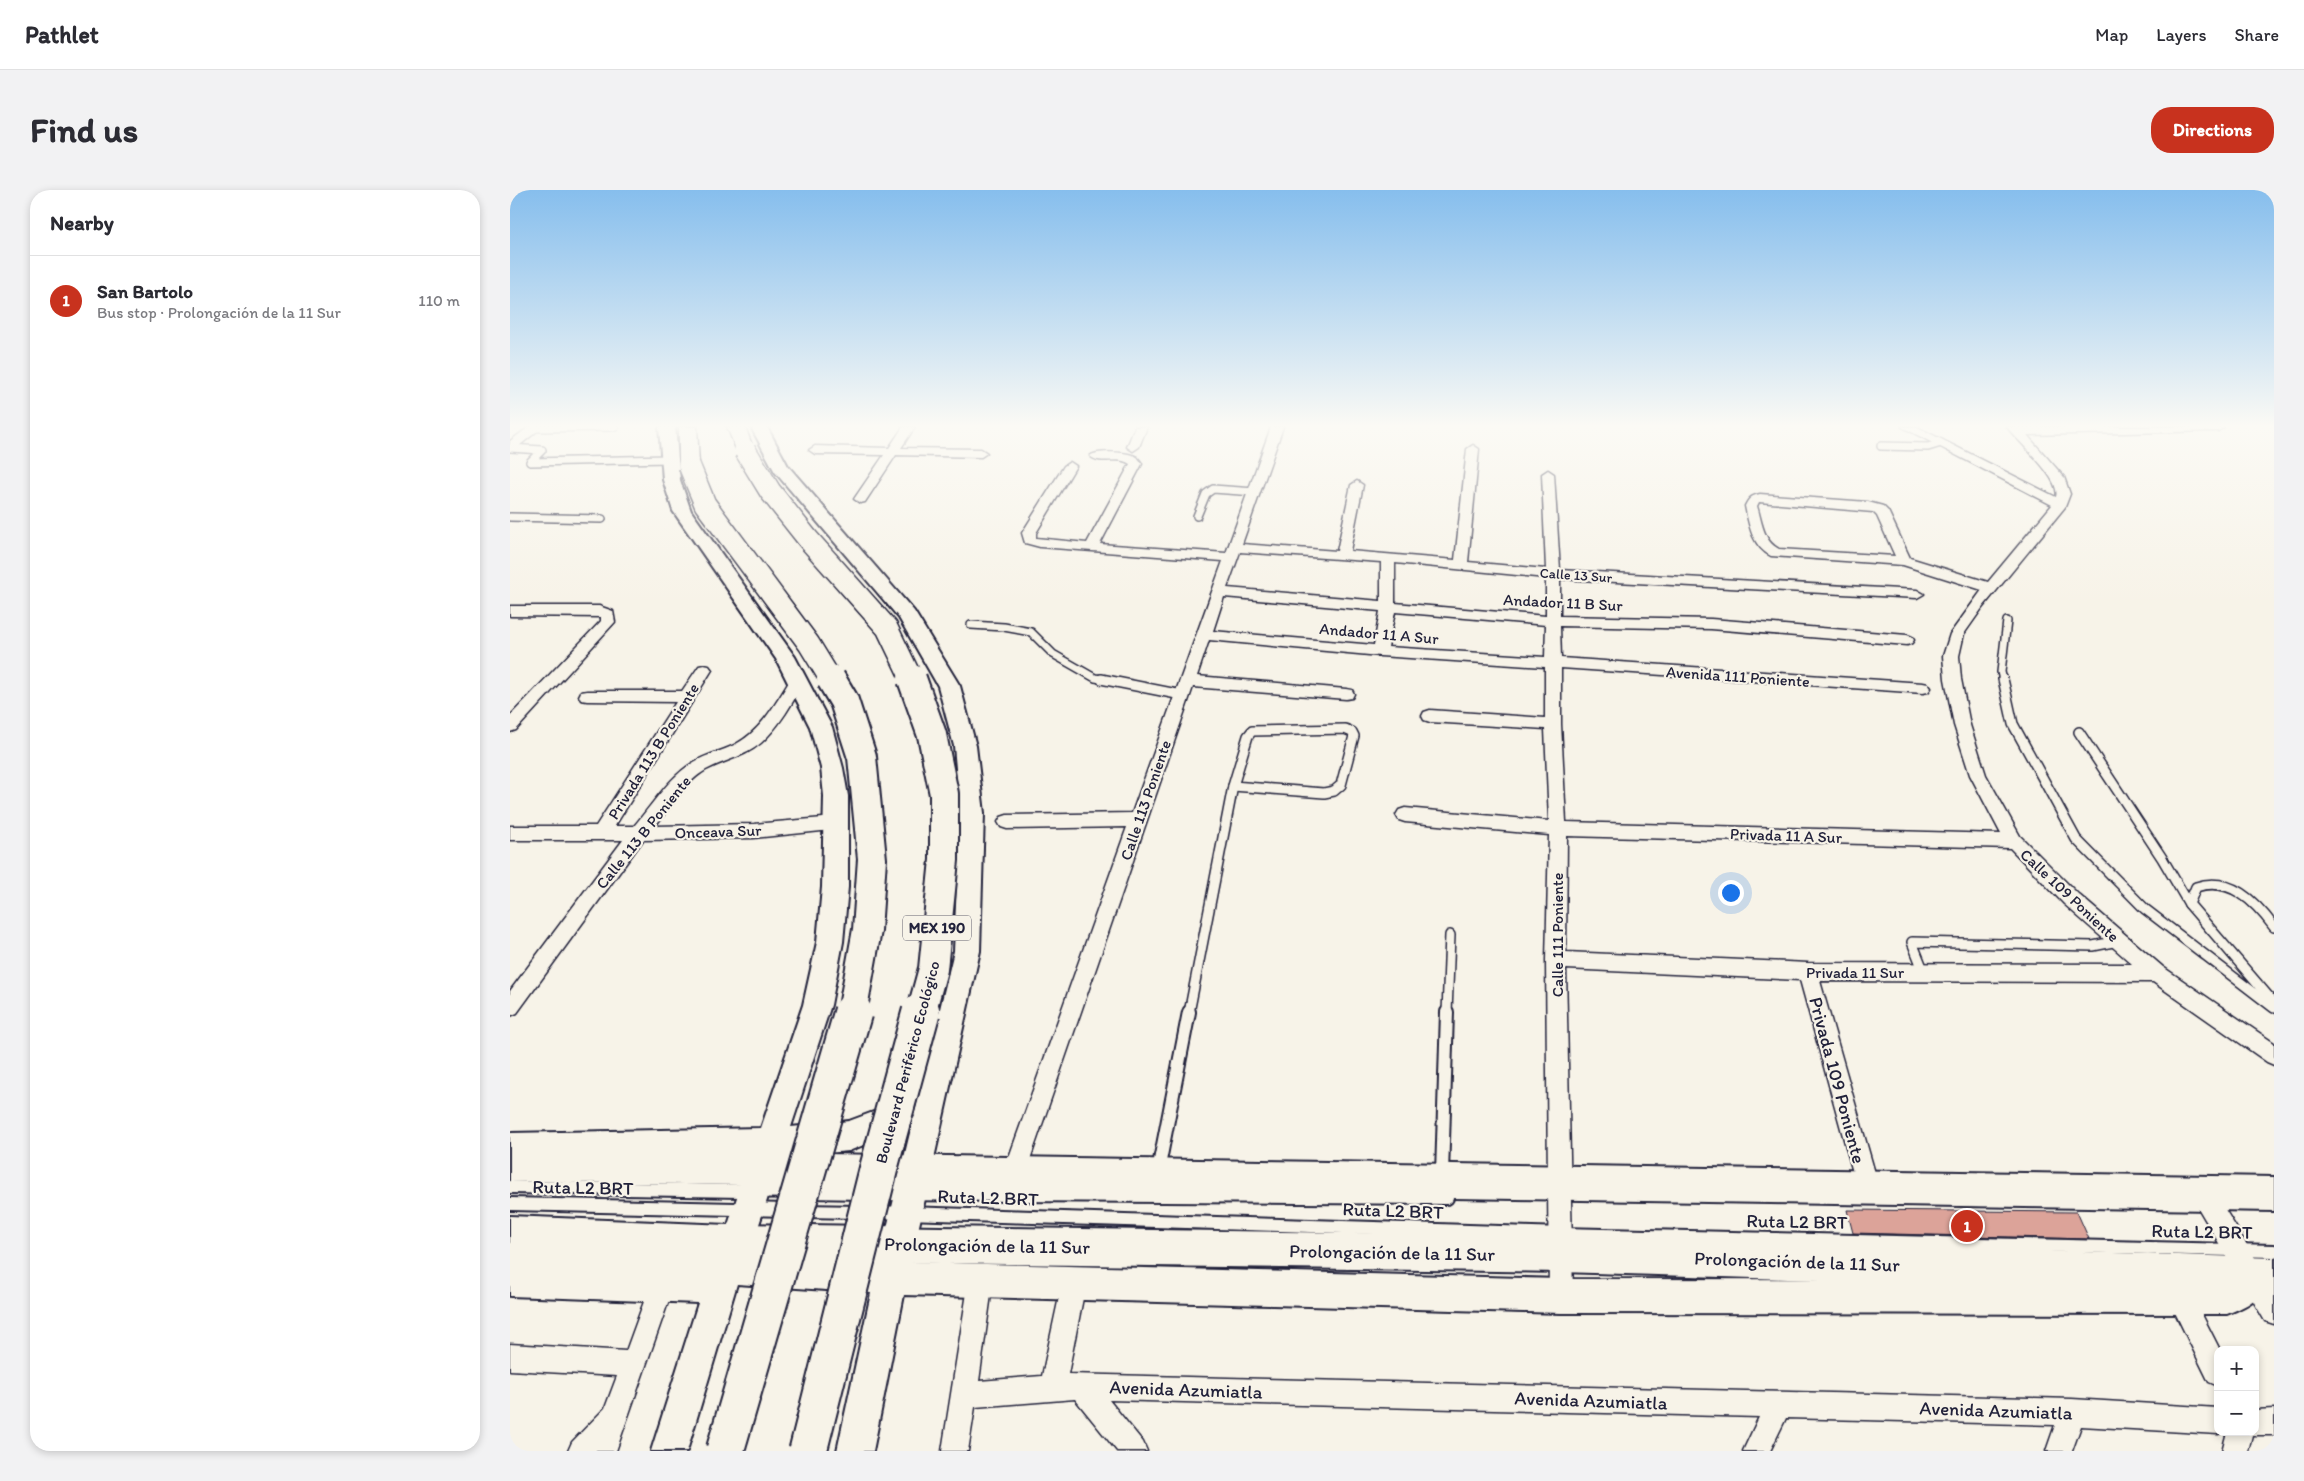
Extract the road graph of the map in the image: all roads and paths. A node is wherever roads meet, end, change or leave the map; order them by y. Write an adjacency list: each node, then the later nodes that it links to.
1 (1358, 485): 22 (street)
2 (673, 486): 40 (street)
3 (693, 486): 115 (highway, bridge)
4 (768, 486): 116 (highway, Boulevard Periférico Ecológico / MEX 190, bridge)
5 (796, 486): 72 (street, Boulevard Periférico Ecológico)
6 (870, 486): 15 (street)
7 (1058, 486): 20 (street, Calle 13 Sur)
8 (1124, 486): 20 (street)
9 (1257, 486): 14 (street, Calle 113 Poniente)
10 (1469, 486): 25 (street)
11 (1549, 486): 26 (street, Calle 111 Poniente)
12 (2025, 486): 16 (street)
13 (2062, 486): 16 (street)
14 (1255, 492): 17 (lane); 21 (street, Calle 113 Poniente)
15 (860, 499)
16 (2060, 504): 27 (street, Calle 109 Poniente)
17 (1197, 516)
18 (510, 517): 19 (lane)
19 (602, 519)
20 (1091, 548): 21 (street, Calle 13 Sur)
21 (1234, 553): 22 (street, Calle 13 Sur); 28 (street, Calle 113 Poniente)
22 (1343, 555): 23 (street, Calle 13 Sur)
23 (1388, 558): 25 (street, Calle 13 Sur); 30 (street)
24 (1904, 561): 24 (street); 27 (street)
25 (1461, 565): 26 (street, Calle 13 Sur)
26 (1553, 574): 29 (street, Calle 13 Sur); 32 (street, Calle 111 Poniente)
27 (1991, 588): 59 (street, Calle 109 Poniente)
28 (1218, 592): 30 (street, Andador 11 B Sur); 35 (street, Calle 113 Poniente)
29 (1917, 594)
30 (1388, 608): 32 (street, Andador 11 B Sur); 37 (street)
31 (510, 611): 48 (street)
32 (1554, 620): 36 (street, Andador 11 B Sur); 38 (street, Calle 111 Poniente)
33 (2007, 621): 70 (lane)
34 (971, 625): 41 (lane)
35 (1203, 635): 37 (street, Andador 11 A Sur); 41 (street, Calle 113 Poniente)
36 (1908, 640)
37 (1380, 651): 38 (street, Andador 11 A Sur)
38 (1553, 663): 42 (street, Avenida 111 Poniente); 47 (street, Calle 111 Poniente)
39 (704, 670): 45 (street, Privada 113 B Poniente)
40 (797, 680): 54 (street); 58 (street, Calle 113 B Poniente)
41 (1184, 688): 43 (street); 52 (street, Calle 113 Poniente)
42 (1923, 688)
43 (1346, 694)
44 (587, 696): 45 (street)
45 (687, 697): 56 (street, Privada 113 B Poniente)
46 (1430, 716): 47 (street)
47 (1553, 724): 55 (street, Calle 111 Poniente)
48 (510, 726)
49 (2080, 732): 60 (lane)
50 (1233, 786): 50 (lane); 76 (lane)
51 (1405, 814): 55 (street, Privada 11 A Sur)
52 (1138, 820): 53 (street); 75 (street, Calle 113 Poniente)
53 (1007, 822)
54 (835, 824): 58 (street, Onceava Sur); 86 (street)
55 (1558, 829): 59 (street, Privada 11 A Sur); 64 (street, Calle 111 Poniente)
56 (602, 832): 57 (street, Onceava Sur); 58 (street, Onceava Sur)
57 (510, 833)
58 (638, 834): 69 (street, Calle 113 B Poniente)
59 (2014, 841): 63 (street, Calle 109 Poniente)
60 (2189, 904): 61 (lane); 68 (lane)
61 (2274, 927)
62 (1450, 935): 79 (lane)
63 (2119, 941): 66 (lane); 67 (street, Calle 109 Poniente)
64 (1556, 960): 65 (street, Privada 11 Sur); 81 (street, Calle 111 Poniente)
65 (1808, 972): 66 (street, Privada 11 Sur); 78 (street, Privada 109 Poniente)
66 (1924, 972): 67 (street, Privada 11 Sur)
67 (2156, 973): 71 (street, Calle 109 Poniente)
68 (2274, 1003)
69 (510, 1007)
70 (2274, 1008)
71 (2274, 1055)
72 (936, 1090): 84 (street, Boulevard Periférico Ecológico); 86 (street)
73 (510, 1148): 86 (street)
74 (510, 1166): 86 (street, Prolongación de la 11 Sur)
75 (1014, 1174): 76 (main road, Prolongación de la 11 Sur); 84 (main road, Prolongación de la 11 Sur)
76 (1157, 1176): 79 (main road, Prolongación de la 11 Sur)
77 (510, 1187): 86 (lane, Ruta L2 BRT)
78 (1868, 1188): 81 (main road, Prolongación de la 11 Sur); 82 (main road, Prolongación de la 11 Sur)
79 (1451, 1189): 81 (main road, Prolongación de la 11 Sur); 84 (lane, Ruta L2 BRT)
80 (2274, 1194): 82 (main road, Prolongación de la 11 Sur)
81 (1559, 1195): 88 (street, Calle 111 Poniente)
82 (2201, 1201): 85 (lane, Ruta L2 BRT); 90 (street)
83 (510, 1204): 86 (lane, Ruta L2 BRT)
84 (910, 1206): 86 (main road, Prolongación de la 11 Sur); 86 (main road, Prolongación de la 11 Sur); 88 (main road, Prolongación de la 11 Sur); 91 (street, Boulevard Periférico Ecológico)
85 (2274, 1206)
86 (746, 1216): 87 (street, Prolongación de la 11 Sur); 89 (street); 91 (street); 92 (street); 114 (street)
87 (510, 1232)
88 (1561, 1244): 90 (lane, Ruta L2 BRT); 95 (main road, Prolongación de la 11 Sur); 97 (street, Calle 111 Poniente)
89 (510, 1258)
90 (2262, 1270): 95 (main road, Prolongación de la 11 Sur); 98 (street)
91 (891, 1278): 93 (street); 117 (street, Boulevard Periférico Ecológico)
92 (510, 1280)
93 (982, 1280): 94 (street); 104 (street)
94 (1074, 1282): 97 (street); 103 (street)
95 (2173, 1285): 97 (street); 101 (street)
96 (659, 1294): 100 (street)
97 (1561, 1296)
98 (2274, 1312)
99 (510, 1357): 100 (street)
100 (635, 1364): 107 (street)
101 (2214, 1365)
102 (1081, 1386): 103 (street, Avenida Azumiatla); 105 (street, Avenida Azumiatla); 119 (street)
103 (1052, 1388): 104 (street, Avenida Azumiatla)
104 (964, 1394): 118 (street)
105 (1778, 1405): 106 (street, Avenida Azumiatla); 120 (street)
106 (2072, 1412): 108 (street, Avenida Azumiatla); 121 (street)
107 (614, 1416): 112 (street); 113 (street)
108 (2214, 1421)
109 (2259, 1422): 110 (street)
110 (2274, 1422)
111 (2239, 1436): 122 (street)
112 (581, 1451)
113 (603, 1451)
114 (669, 1451)
115 (724, 1451)
116 (808, 1451)
117 (855, 1451)
118 (955, 1451)
119 (1134, 1451)
120 (1756, 1451)
121 (2059, 1451)
122 (2235, 1451)

